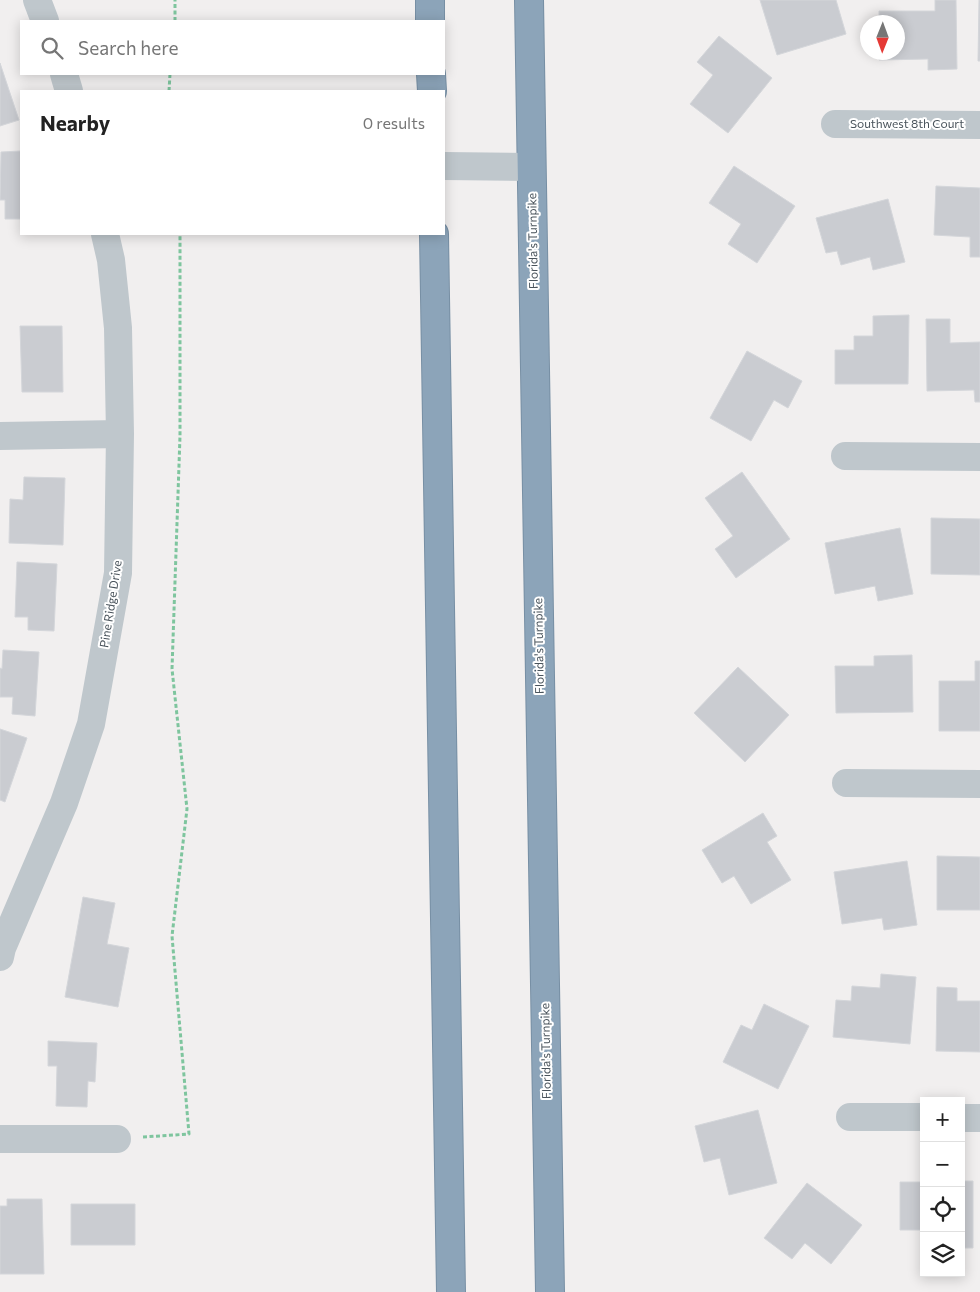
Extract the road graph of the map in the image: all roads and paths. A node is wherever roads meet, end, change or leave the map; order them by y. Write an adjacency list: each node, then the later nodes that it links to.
1 (37, 0): 5 (street)
2 (176, 0): 6 (path)
3 (430, 0): 7 (highway)
4 (529, 0): 17 (highway, Florida's Turnpike)
5 (45, 20)
6 (175, 20)
7 (430, 20)
8 (64, 75): 11 (street)
9 (170, 75): 12 (path)
10 (431, 75): 13 (highway)
11 (70, 90)
12 (168, 90)
13 (432, 90)
14 (835, 124): 15 (street, Southwest 8th Court)
15 (980, 125)
16 (445, 166): 17 (street)
17 (532, 167): 35 (highway, Florida's Turnpike)
18 (105, 235): 21 (street, Pine Ridge Drive)
19 (180, 235): 33 (path)
20 (434, 235): 34 (highway)
21 (120, 434): 22 (street); 27 (street, Pine Ridge Drive)
22 (0, 436)
23 (846, 456): 24 (street)
24 (980, 457)
25 (846, 783): 26 (street)
26 (980, 784)
27 (0, 957)
28 (850, 1117): 29 (street)
29 (920, 1117)
30 (965, 1118): 31 (street)
31 (980, 1118)
32 (0, 1139): 33 (street)
33 (117, 1139)
34 (450, 1292)
35 (550, 1292)

